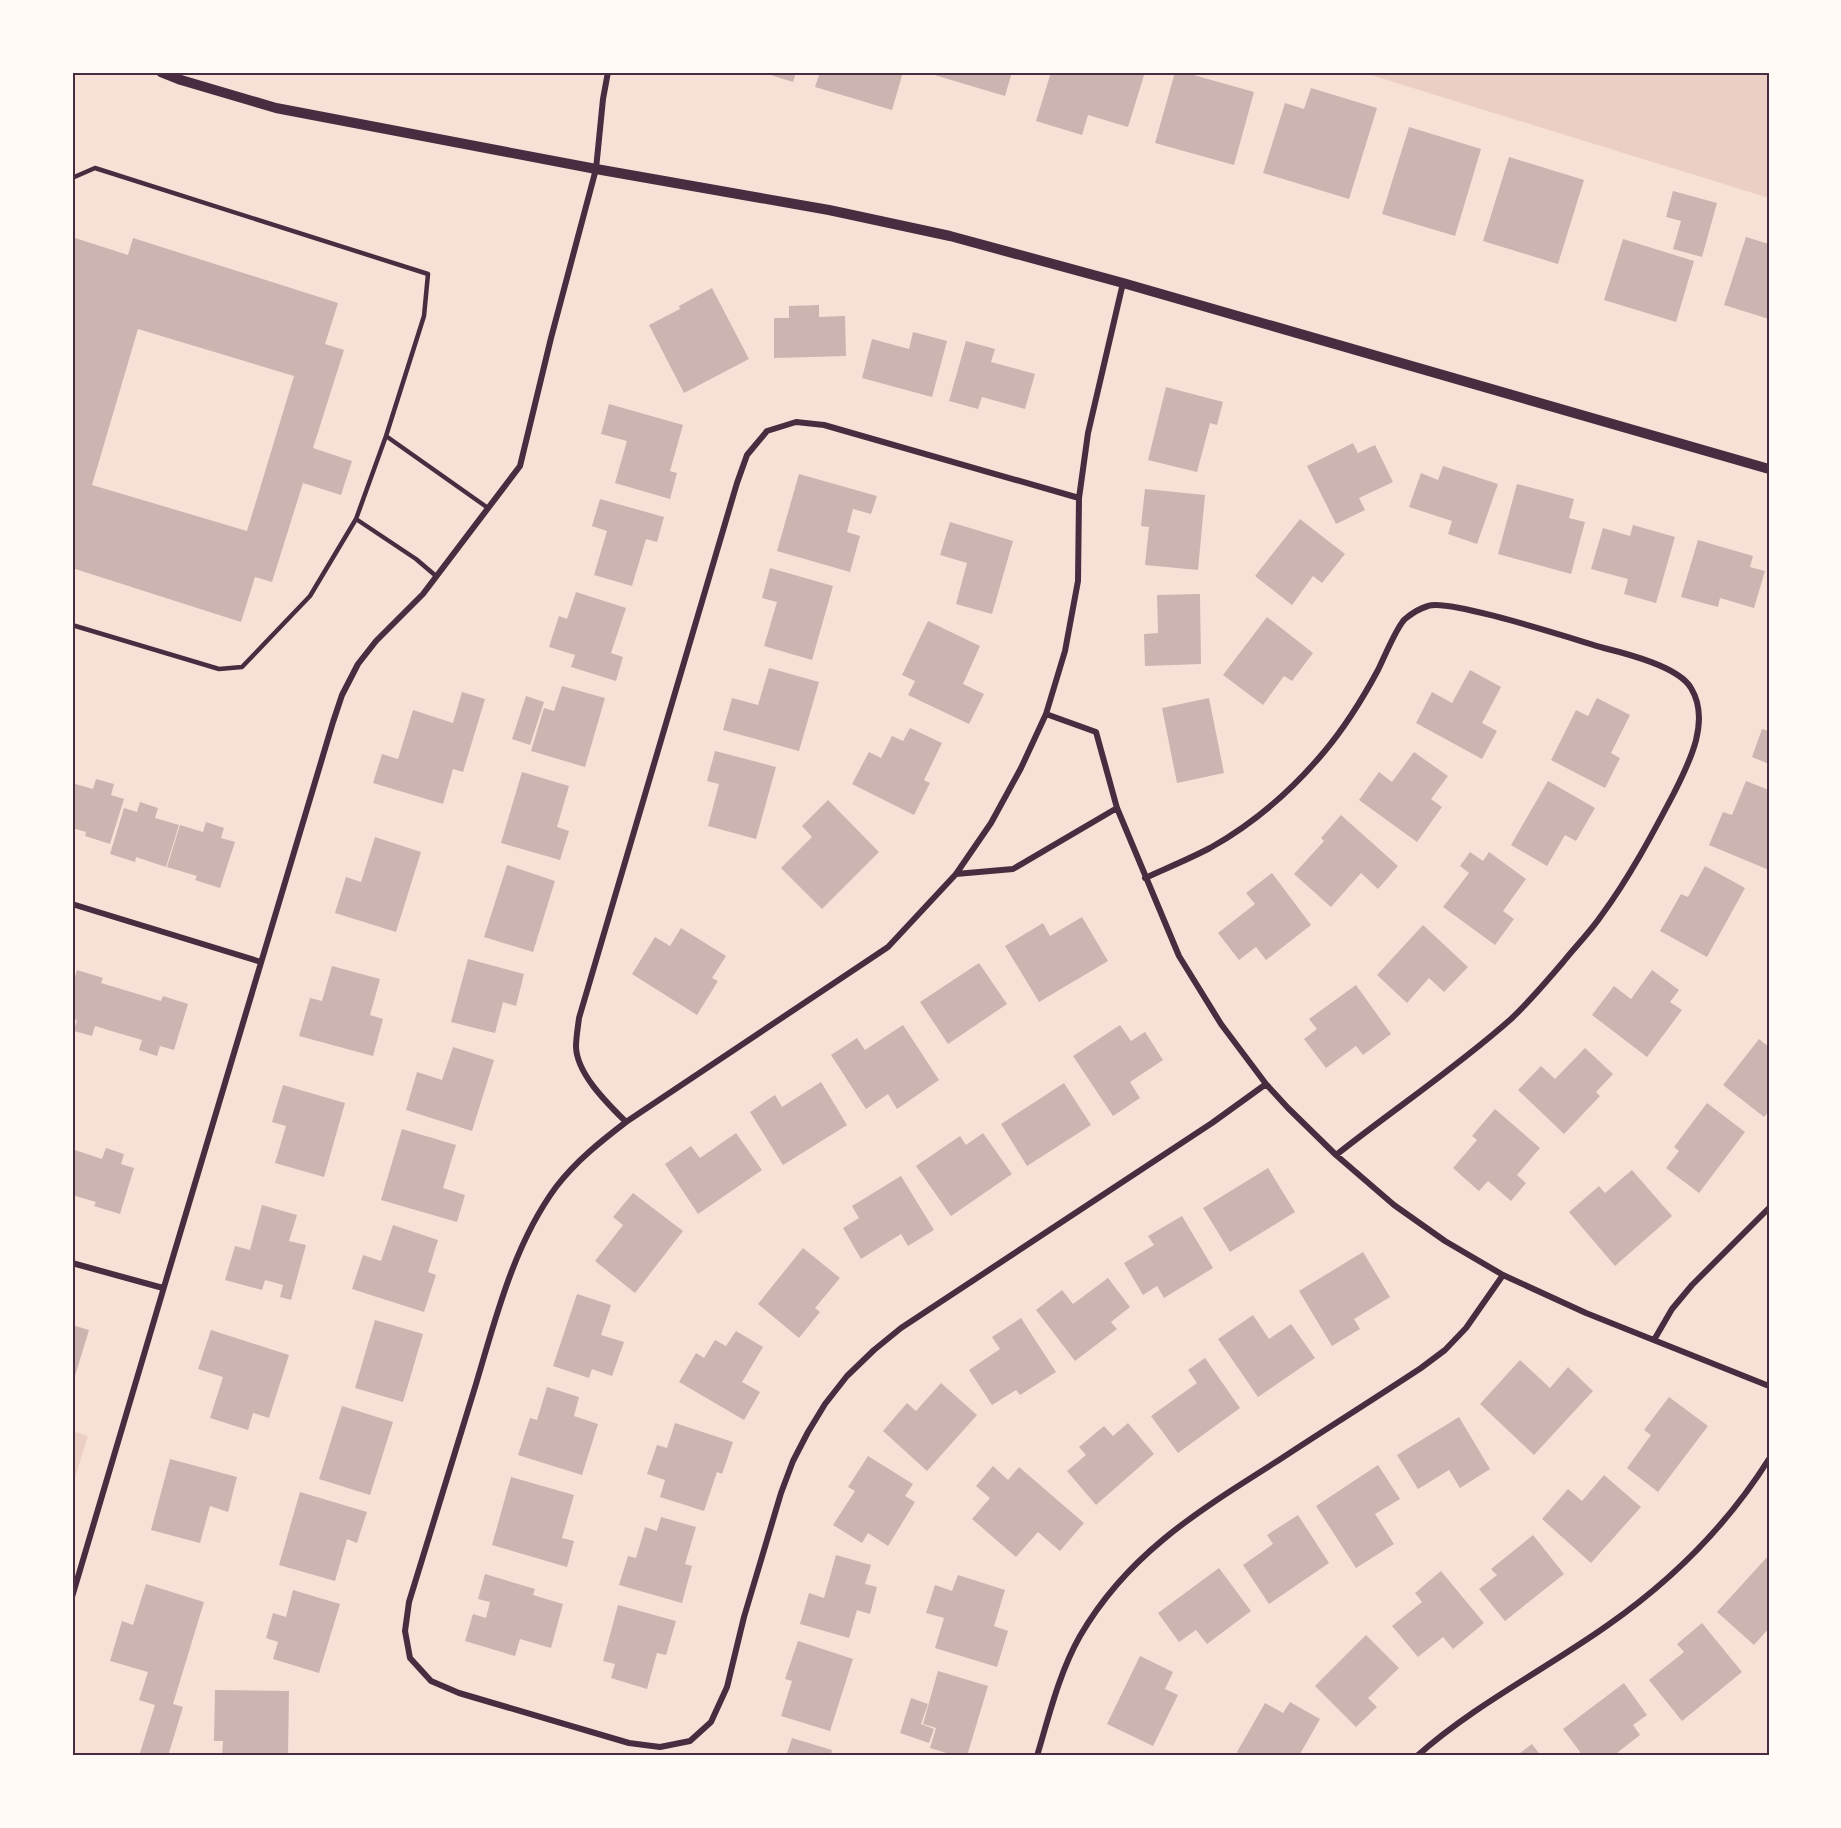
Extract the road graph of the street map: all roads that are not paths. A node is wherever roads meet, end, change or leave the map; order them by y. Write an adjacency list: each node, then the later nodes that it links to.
1 (161, 72): 3 (street)
2 (608, 72): 3 (street)
3 (596, 169): 5 (street); 9 (street)
4 (72, 178): 6 (lane)
5 (1124, 283): 7 (street); 8 (street)
6 (386, 436): 9 (lane); 10 (lane)
7 (1769, 469)
8 (1079, 498): 13 (street); 20 (street)
9 (488, 508): 11 (street)
10 (356, 519): 11 (lane); 12 (lane)
11 (436, 576): 18 (street)
12 (72, 625)
13 (1046, 714): 14 (street); 15 (street)
14 (1117, 808): 15 (street); 16 (street)
15 (956, 874): 20 (street)
16 (1145, 878): 19 (street); 21 (street)
17 (72, 904): 18 (street)
18 (261, 962): 25 (street)
19 (1266, 1084): 20 (street); 21 (street)
20 (626, 1122)
21 (1336, 1155): 24 (street)
22 (1769, 1208): 26 (street)
23 (72, 1263): 25 (street)
24 (1503, 1275): 26 (street); 30 (street)
25 (163, 1288): 29 (street)
26 (1654, 1340): 27 (street)
27 (1769, 1386)
28 (1769, 1459): 31 (street)
29 (72, 1597)
30 (1037, 1756)
31 (1417, 1756)

